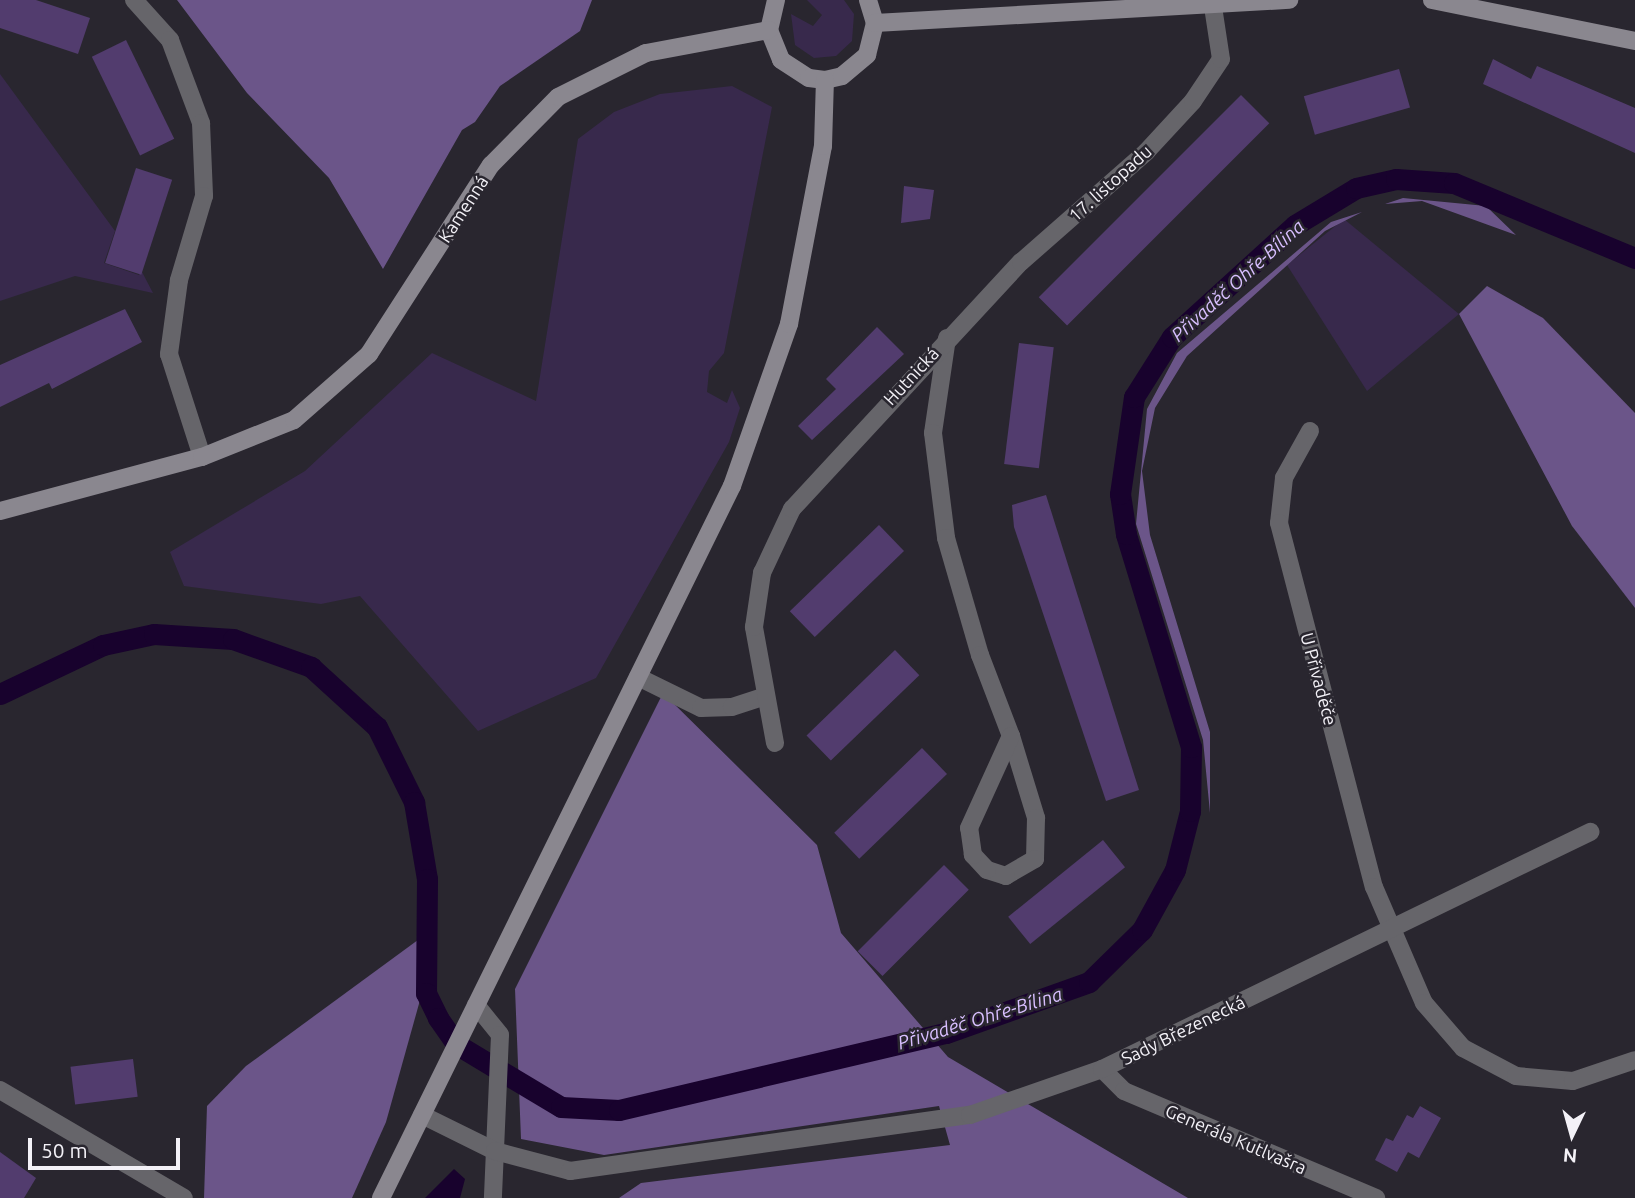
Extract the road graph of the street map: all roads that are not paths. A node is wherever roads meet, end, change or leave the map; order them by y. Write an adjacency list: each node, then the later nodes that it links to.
1 (134, 0): 13 (street)
2 (776, 0): 8 (street)
3 (868, 0): 7 (street)
4 (1289, 0): 6 (street)
5 (1433, 0): 9 (street)
6 (1213, 2): 7 (street); 11 (street, 17. listopadu)
7 (875, 23): 10 (street)
8 (769, 30): 10 (street); 13 (street, Kamenná)
9 (1635, 41)
10 (825, 80): 15 (street)
11 (947, 338): 16 (street, Hutnická); 17 (street, Hutnická)
12 (1310, 431): 20 (street, U Přivaděče)
13 (202, 457): 14 (street, Kamenná)
14 (0, 511)
15 (639, 677): 16 (street); 21 (street)
16 (763, 697): 18 (street, Hutnická)
17 (1012, 736): 17 (street, Hutnická)
18 (775, 743)
19 (1590, 832): 20 (street, Sady Březenecká)
20 (1390, 929): 22 (street); 23 (street, Sady Březenecká)
21 (477, 1005): 25 (street); 26 (street)
22 (1635, 1060)
23 (1102, 1069): 26 (street, Sady Březenecká); 30 (street, Generála Kutlvašra)
24 (0, 1090): 27 (street)
25 (422, 1115): 26 (street, Sady Březenecká); 28 (street)
26 (495, 1151): 29 (street)
27 (184, 1198)
28 (381, 1198)
29 (493, 1198)
30 (1376, 1198)

